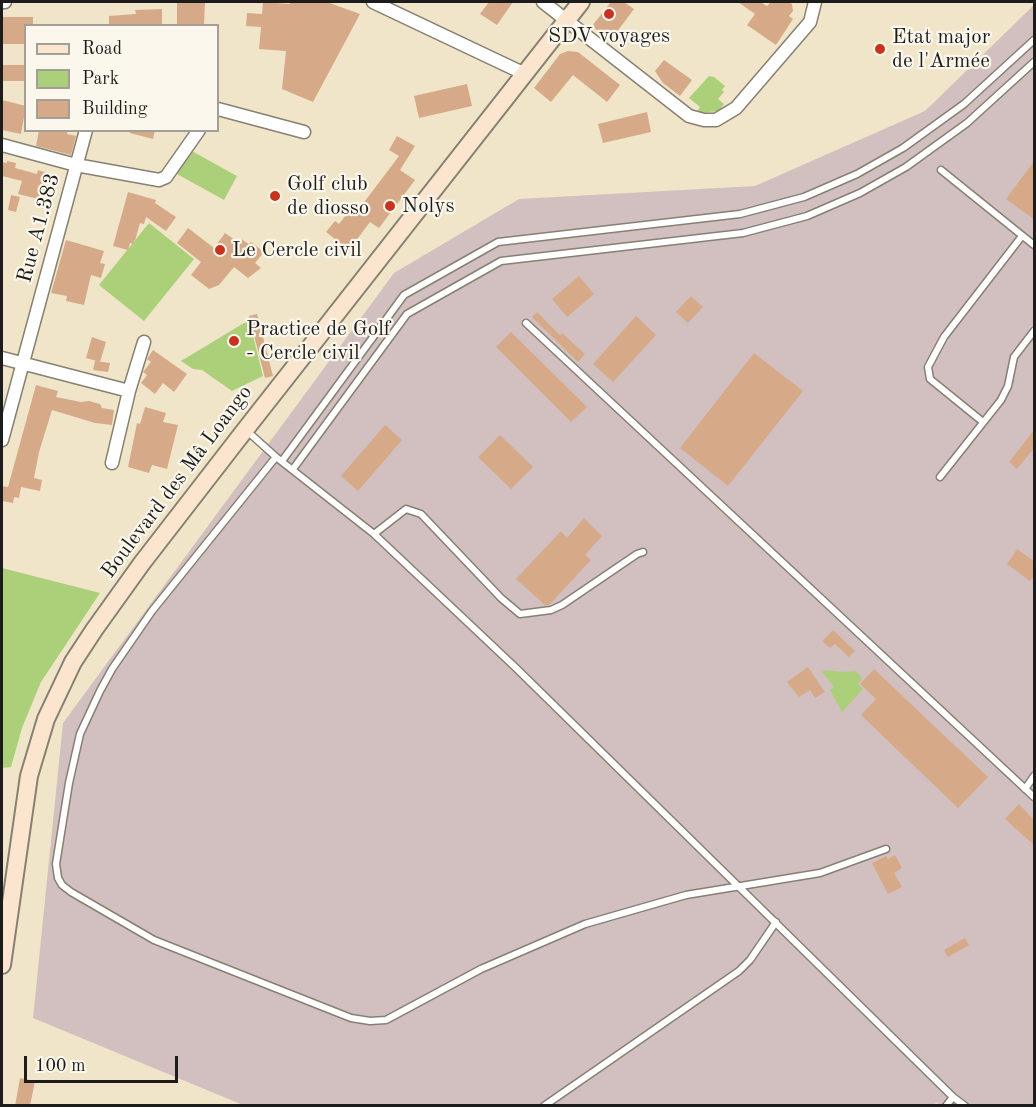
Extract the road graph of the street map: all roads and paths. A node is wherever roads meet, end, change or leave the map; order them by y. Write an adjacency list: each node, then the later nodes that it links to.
1 (373, 2): 8 (street)
2 (543, 2): 5 (street)
3 (581, 2): 5 (street, Boulevard des Mâ Loango)
4 (816, 2): 5 (street)
5 (567, 20): 8 (street, Boulevard des Mâ Loango)
6 (1035, 40): 27 (lane)
7 (1035, 62): 29 (lane)
8 (525, 74): 25 (street, Boulevard des Mâ Loango)
9 (219, 109): 12 (street)
10 (85, 132): 14 (street, Rue A1.383)
11 (198, 132): 14 (street)
12 (304, 132)
13 (2, 145): 14 (street)
14 (76, 165): 22 (street, Rue A1.383)
15 (941, 170): 16 (lane)
16 (1022, 236): 17 (lane); 24 (lane)
17 (1035, 245)
18 (526, 323): 34 (lane)
19 (1035, 331): 24 (lane)
20 (144, 342): 23 (street)
21 (2, 358): 22 (street)
22 (23, 364): 23 (street); 26 (street, Rue A1.383)
23 (129, 391): 28 (street)
24 (983, 422): 30 (lane)
25 (245, 430): 27 (lane); 39 (street, Boulevard des Mâ Loango)
26 (2, 440)
27 (279, 459): 29 (lane); 37 (lane)
28 (112, 463)
29 (293, 469): 31 (lane)
30 (940, 477)
31 (374, 534): 32 (lane); 37 (lane)
32 (643, 552)
33 (1035, 776): 34 (lane)
34 (1025, 789): 35 (lane)
35 (1035, 797)
36 (886, 849): 37 (lane)
37 (739, 886): 38 (lane)
38 (776, 922): 40 (lane); 41 (lane)
39 (2, 965)
40 (953, 1097): 42 (lane); 43 (lane)
41 (544, 1106)
42 (946, 1106)
43 (965, 1106)

